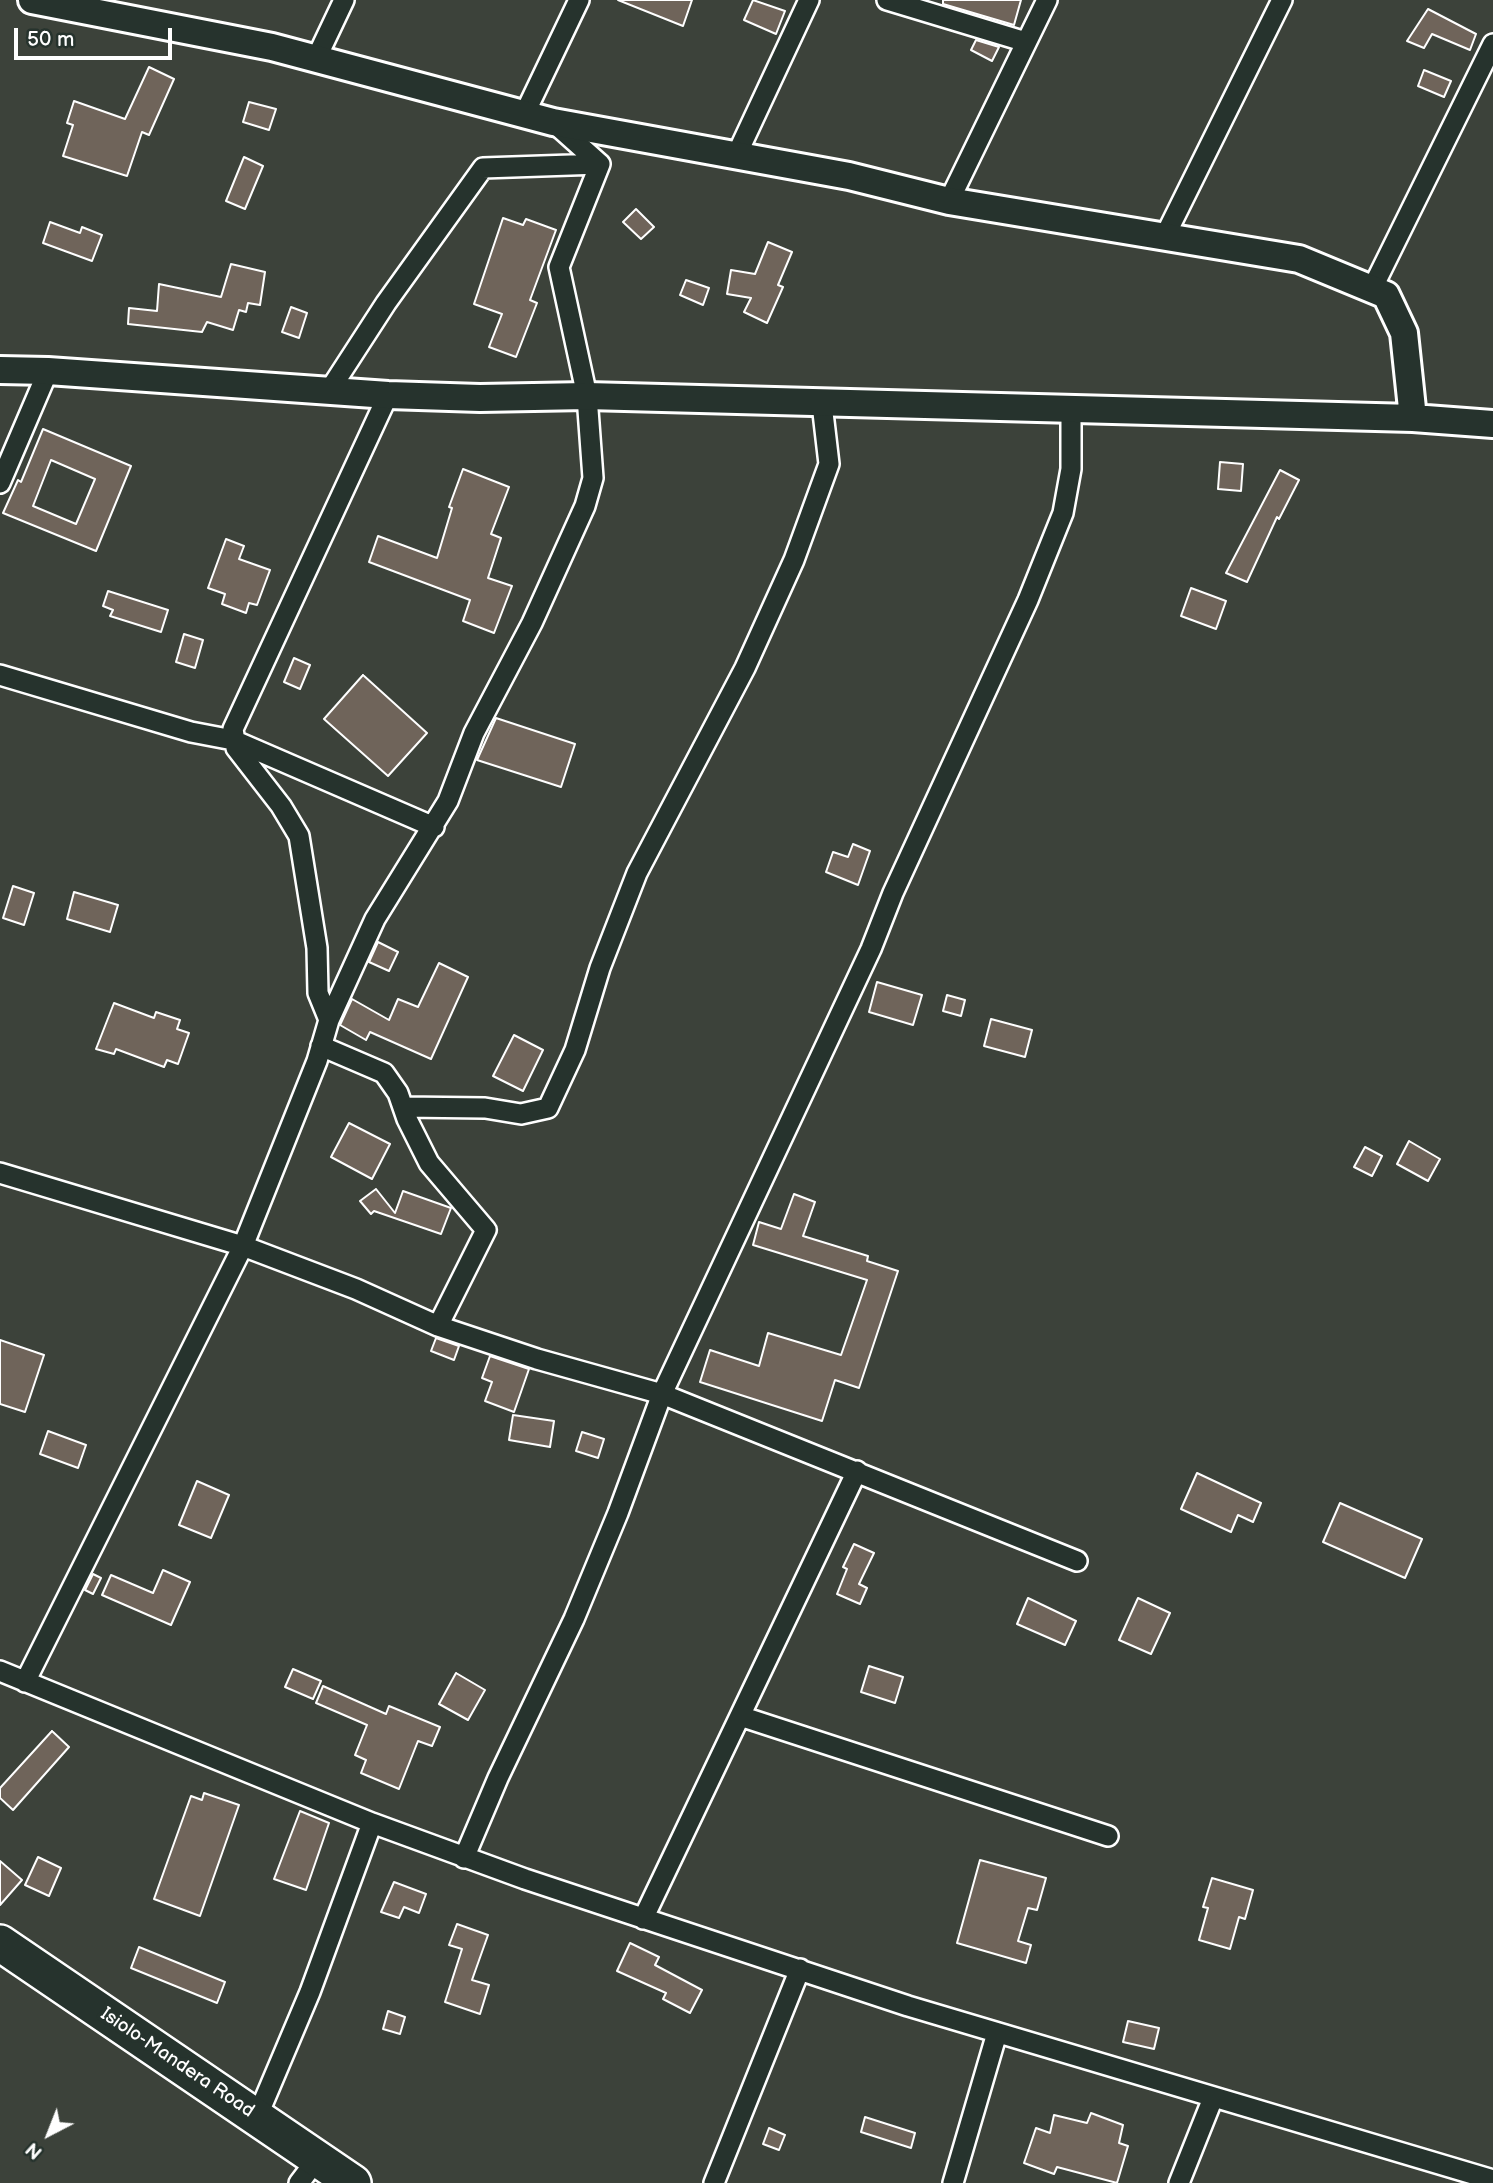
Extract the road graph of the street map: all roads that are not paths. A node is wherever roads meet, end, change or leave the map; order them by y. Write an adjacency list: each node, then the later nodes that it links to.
1 (33, 0): 8 (main road)
2 (344, 0): 11 (street)
3 (579, 0): 12 (street)
4 (809, 0): 14 (street)
5 (887, 0): 9 (street)
6 (1046, 0): 9 (street)
7 (1282, 0): 17 (street)
8 (106, 7): 11 (main road)
9 (1026, 42): 16 (street)
10 (1493, 44): 18 (street)
11 (316, 59): 12 (main road)
12 (524, 115): 13 (main road)
13 (553, 122): 14 (main road); 15 (street)
14 (737, 154): 16 (main road)
15 (600, 164): 21 (street); 23 (street)
16 (949, 201): 17 (main road)
17 (1164, 238): 18 (main road)
18 (1372, 289): 26 (main road)
19 (0, 370): 20 (main road)
20 (48, 371): 21 (main road); 28 (street)
21 (329, 391): 22 (main road)
22 (388, 395): 23 (main road); 30 (street)
23 (587, 396): 24 (main road); 31 (street)
24 (822, 404): 25 (main road); 34 (street)
25 (1071, 409): 26 (main road); 38 (street)
26 (1413, 418): 27 (main road)
27 (1493, 424)
28 (0, 483)
29 (0, 675): 30 (street)
30 (233, 740): 31 (street); 32 (street)
31 (434, 827): 32 (street)
32 (329, 1020): 33 (street)
33 (321, 1046): 34 (street); 36 (street)
34 (403, 1107): 37 (street)
35 (0, 1173): 36 (street)
36 (243, 1246): 37 (street); 42 (street)
37 (438, 1326): 38 (street)
38 (662, 1394): 39 (street); 46 (street)
39 (857, 1471): 40 (street); 43 (street)
40 (1077, 1561)
41 (0, 1671): 42 (street)
42 (24, 1682): 44 (street)
43 (740, 1716): 45 (street); 47 (street)
44 (372, 1823): 46 (street); 52 (street)
45 (1108, 1836)
46 (464, 1858): 47 (street)
47 (643, 1919): 49 (street)
48 (0, 1943): 52 (highway, Isiolo-Mandera Road)
49 (800, 1969): 50 (street); 56 (street)
50 (997, 2033): 51 (street); 57 (street)
51 (1213, 2098): 54 (street); 58 (street)
52 (257, 2117): 53 (highway, Isiolo-Mandera Road)
53 (308, 2170): 55 (highway, Isiolo-Mandera Road)
54 (1493, 2180)
55 (354, 2183)
56 (714, 2183)
57 (953, 2183)
58 (1179, 2183)

